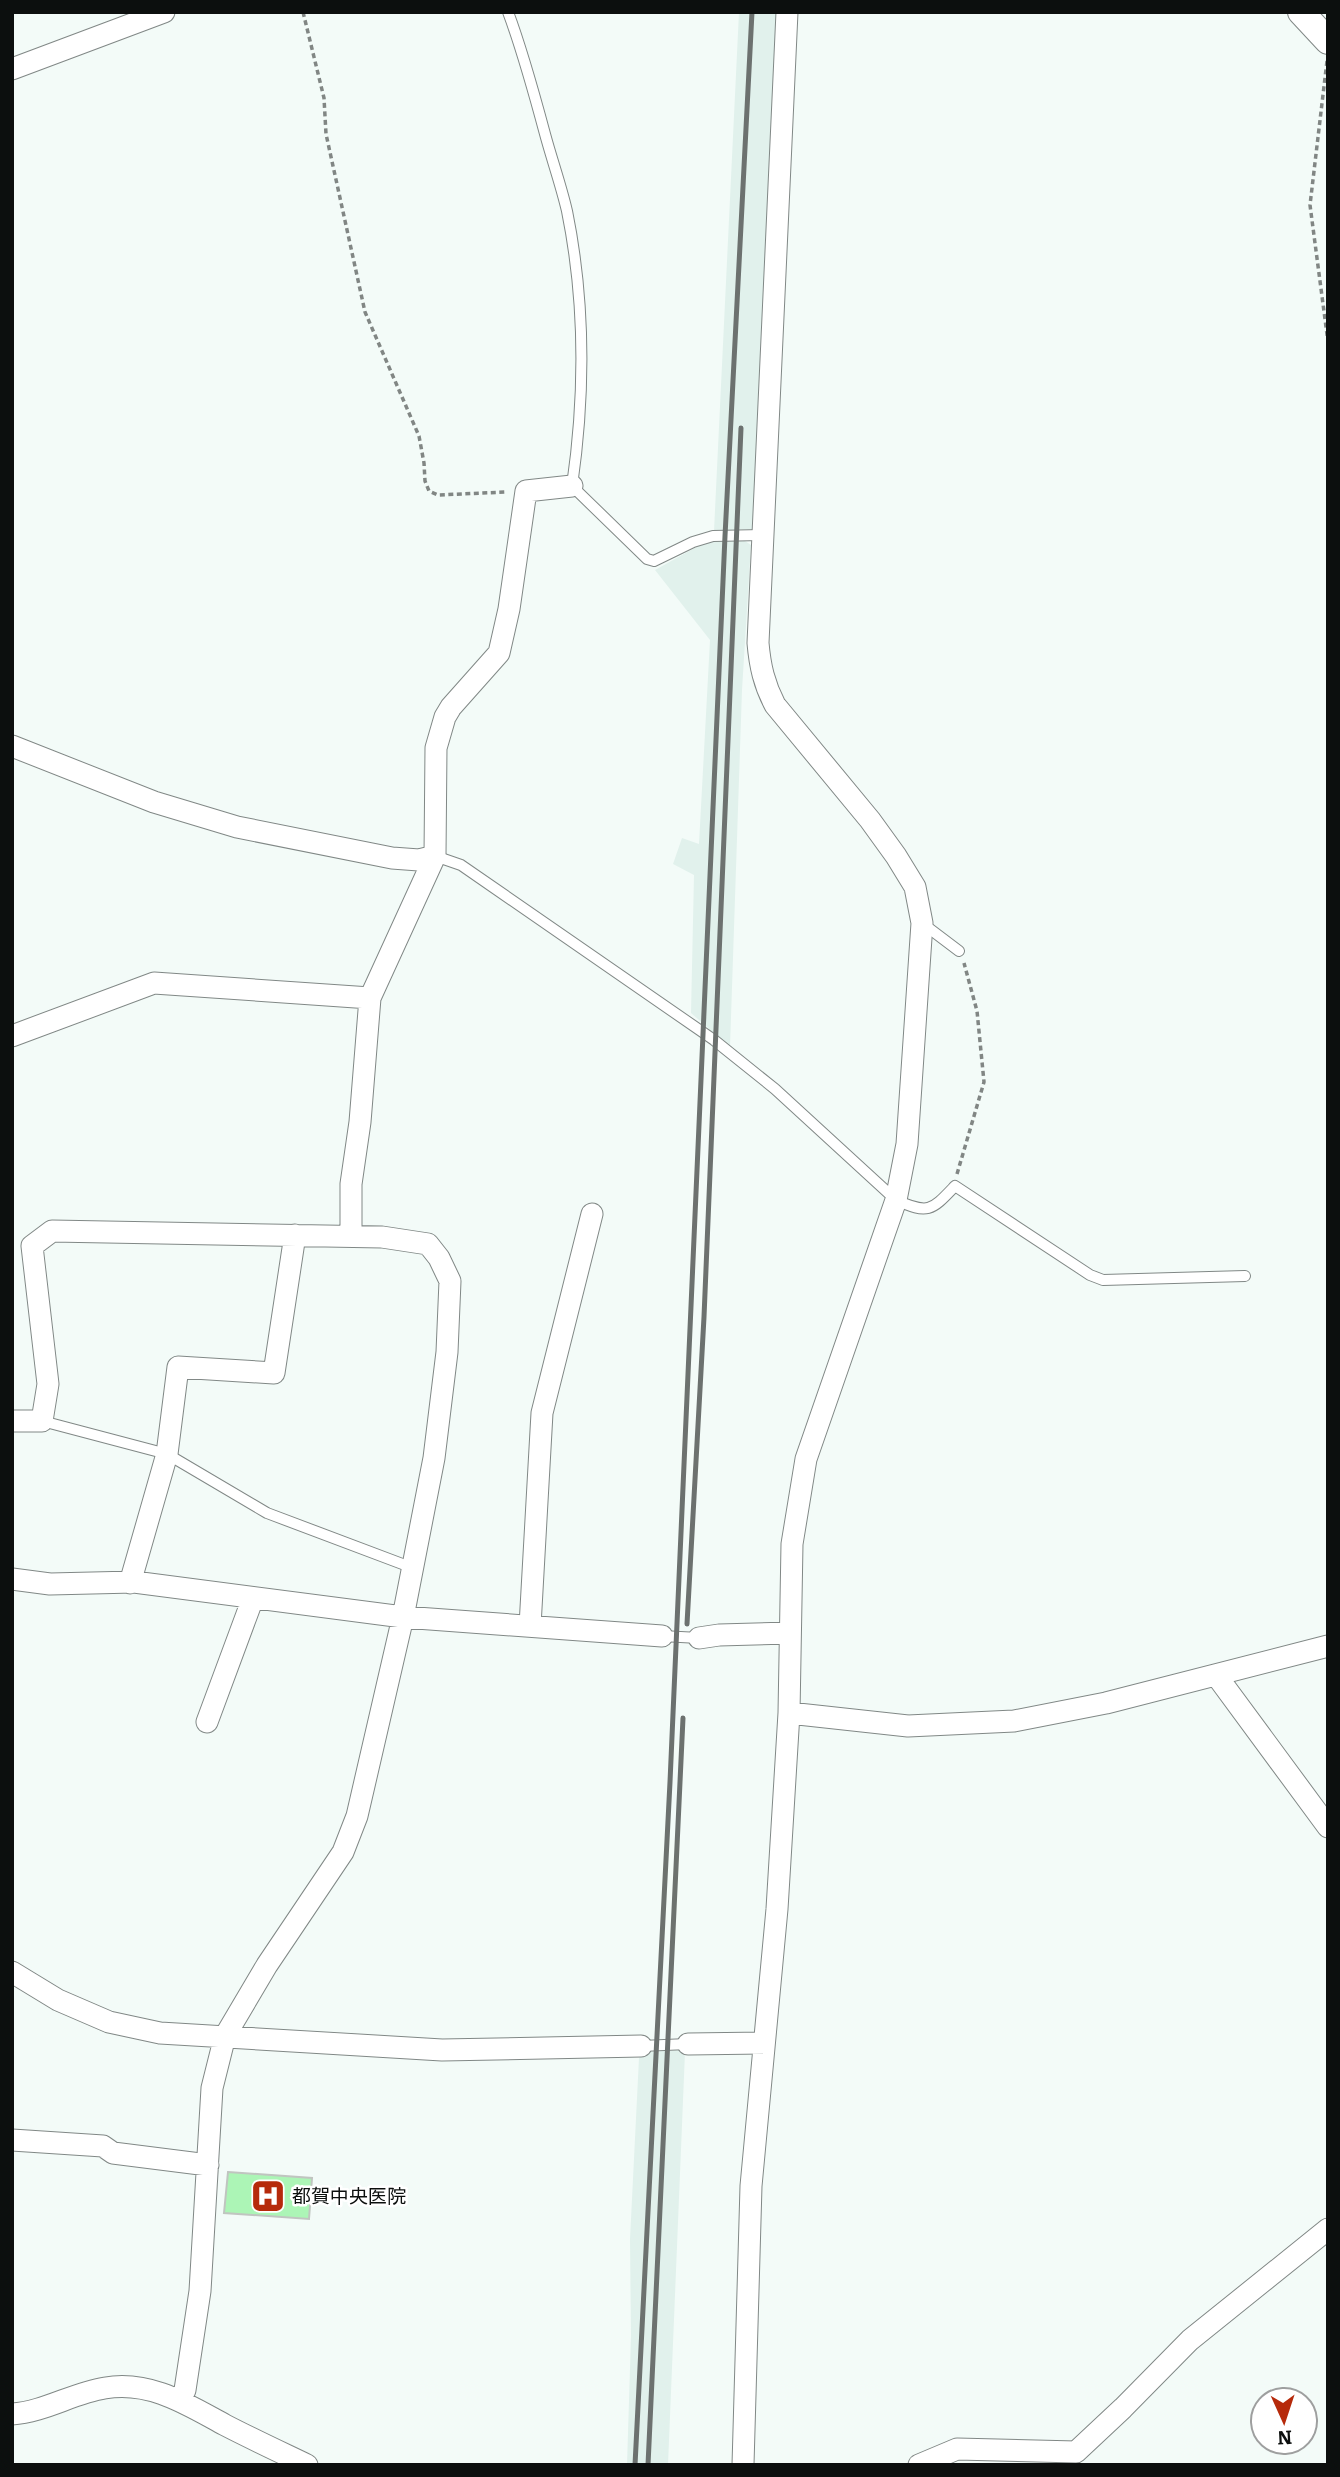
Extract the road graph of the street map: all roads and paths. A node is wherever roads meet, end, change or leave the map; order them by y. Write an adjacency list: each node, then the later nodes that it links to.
1 (164, 12): 8 (street)
2 (303, 12): 11 (path)
3 (508, 12): 10 (lane)
4 (787, 12): 12 (street)
5 (1301, 12): 6 (street)
6 (1328, 41)
7 (1328, 59): 9 (path)
8 (12, 69)
9 (1328, 342)
10 (572, 486): 11 (street); 12 (lane)
11 (526, 491): 14 (street)
12 (762, 535): 15 (street)
13 (12, 746): 14 (street)
14 (435, 856): 17 (street); 20 (lane)
15 (922, 923): 16 (lane); 20 (street)
16 (959, 951): 19 (path)
17 (370, 998): 18 (street); 23 (street)
18 (12, 1036)
19 (955, 1186): 20 (lane); 24 (lane)
20 (897, 1200): 34 (street)
21 (592, 1214): 33 (street)
22 (295, 1235): 23 (street); 26 (street); 27 (street)
23 (351, 1237): 28 (street)
24 (1245, 1276)
25 (12, 1421): 26 (street)
26 (42, 1422): 27 (lane)
27 (167, 1454): 28 (lane); 30 (street)
28 (413, 1568): 32 (street)
29 (12, 1579): 30 (street)
30 (130, 1583): 31 (street)
31 (253, 1598): 32 (street); 40 (street)
32 (402, 1617): 33 (street); 43 (street)
33 (530, 1626): 35 (street)
34 (790, 1633): 36 (street); 39 (street)
35 (662, 1636): 36 (lane)
36 (699, 1638)
37 (1328, 1646): 38 (street)
38 (1216, 1675): 39 (street); 41 (street)
39 (789, 1713): 44 (street)
40 (207, 1722)
41 (1328, 1827)
42 (12, 1972): 43 (street)
43 (225, 2036): 46 (street); 48 (street)
44 (764, 2043): 45 (street); 54 (street)
45 (688, 2044): 46 (lane)
46 (641, 2046)
47 (12, 2140): 48 (street)
48 (208, 2165): 50 (street)
49 (1328, 2229): 52 (street)
50 (180, 2400): 51 (street); 53 (street)
51 (12, 2414)
52 (1081, 2458): 55 (street)
53 (307, 2465)
54 (743, 2465)
55 (919, 2465)

